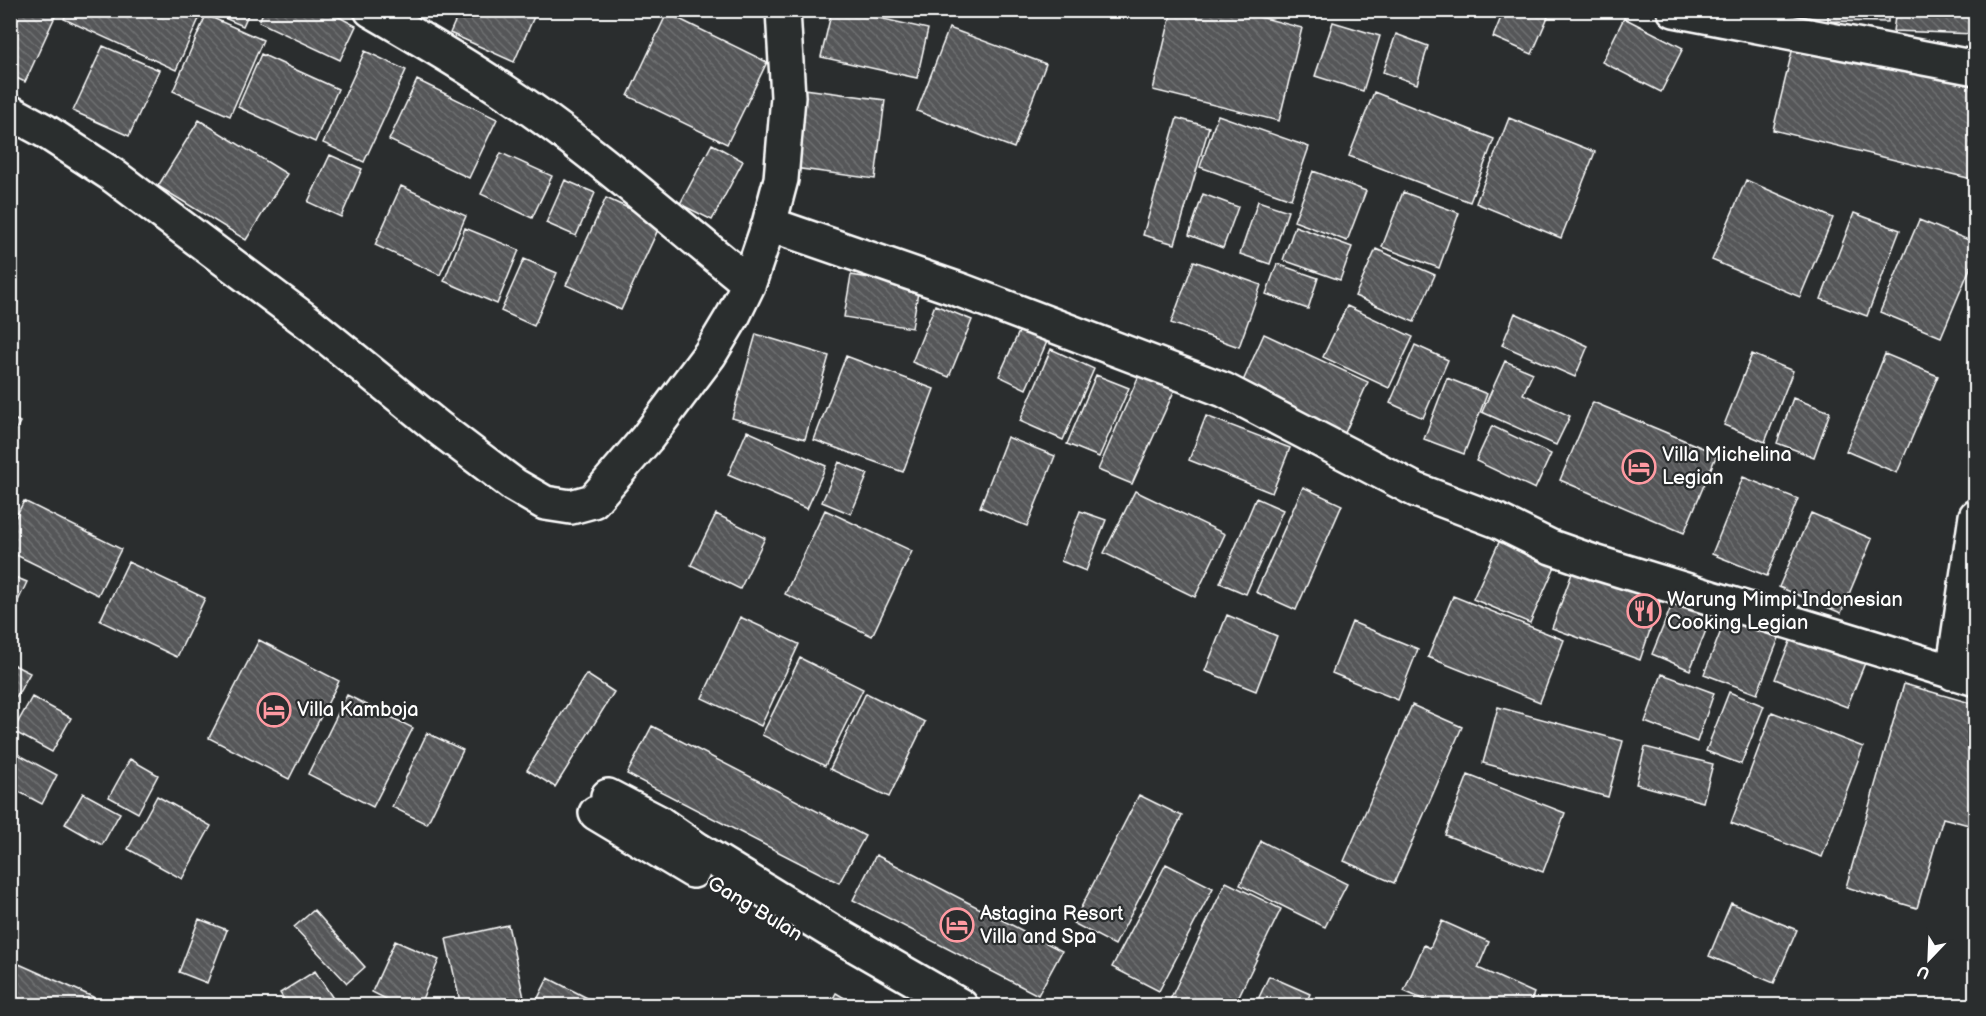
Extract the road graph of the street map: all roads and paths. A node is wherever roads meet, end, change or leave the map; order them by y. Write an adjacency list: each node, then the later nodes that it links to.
1 (371, 10): 7 (street)
2 (1674, 10): 4 (street)
3 (775, 14): 6 (street)
4 (1976, 68)
5 (10, 112): 7 (street)
6 (769, 224): 7 (street); 9 (street)
7 (748, 283)
8 (1976, 516): 9 (street)
9 (1964, 676)
10 (916, 1005): 11 (street, Gang Bulan)
11 (961, 1005)

